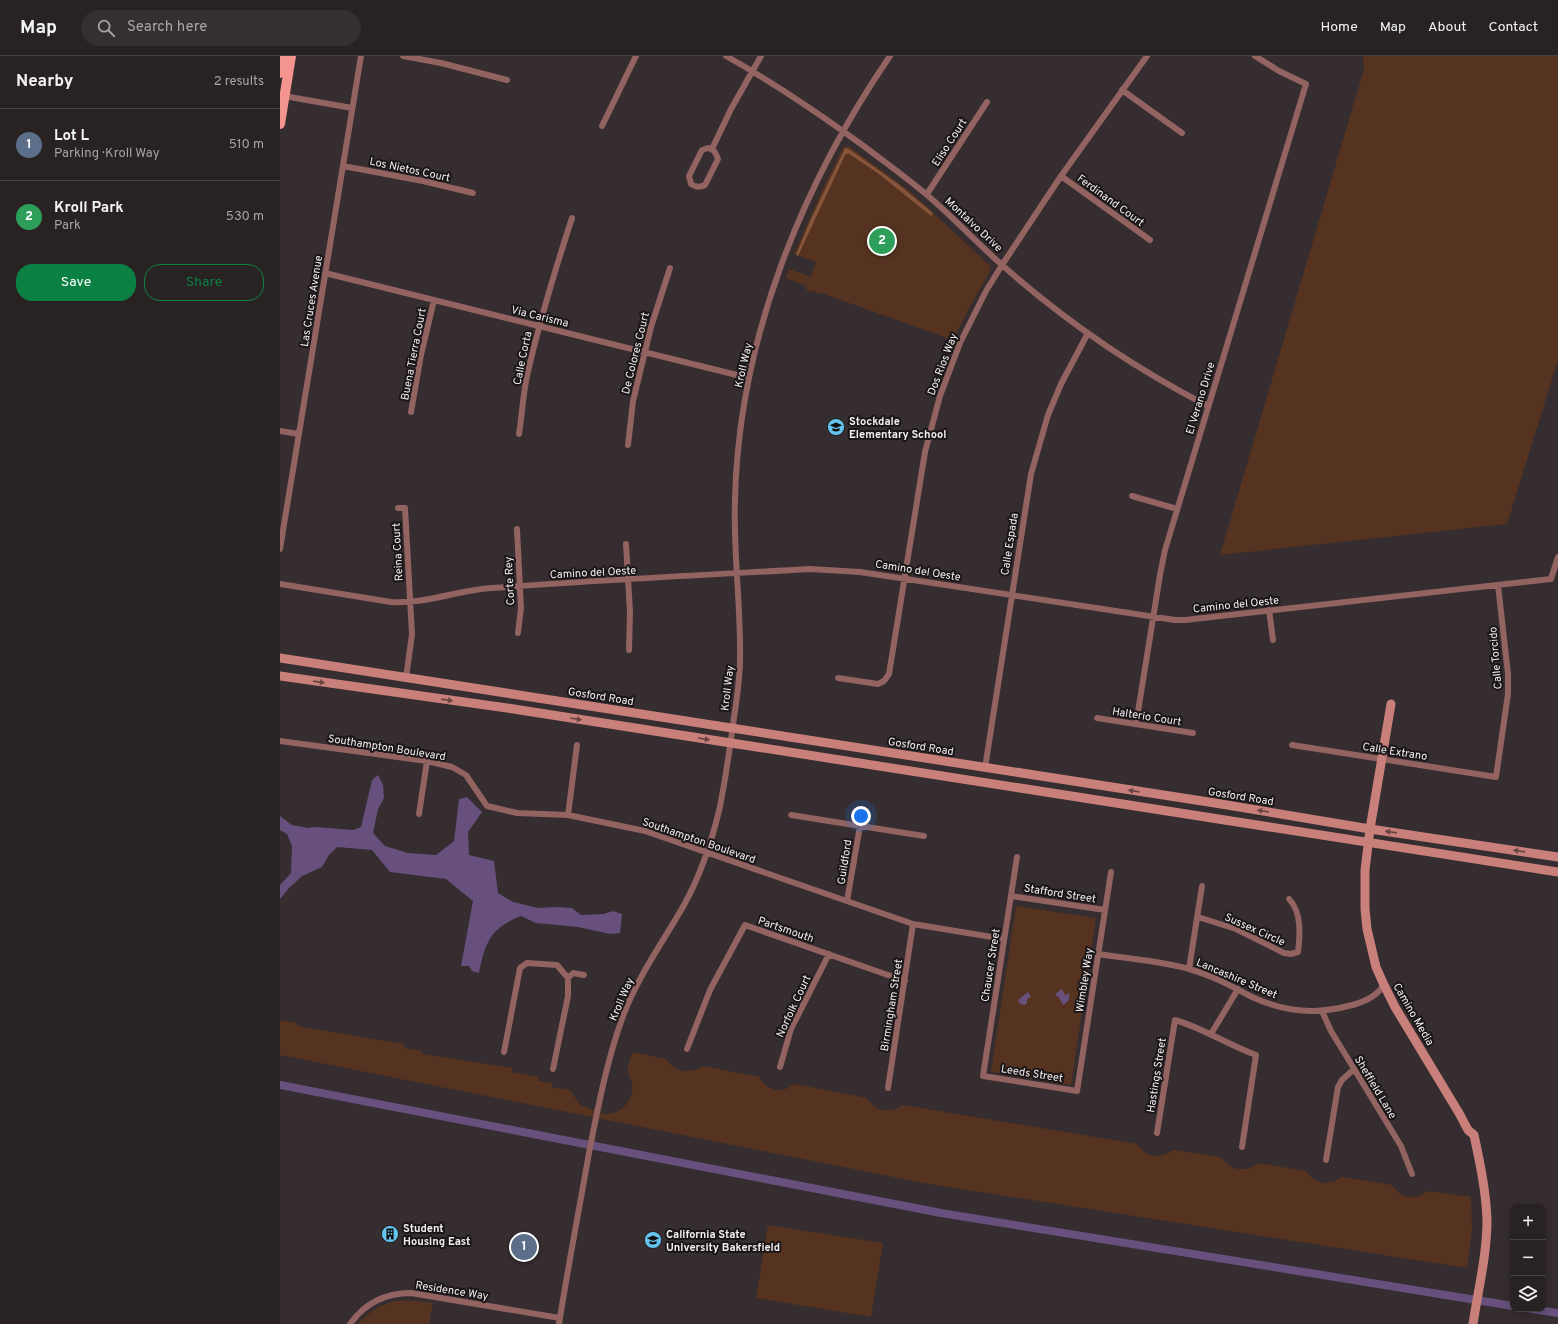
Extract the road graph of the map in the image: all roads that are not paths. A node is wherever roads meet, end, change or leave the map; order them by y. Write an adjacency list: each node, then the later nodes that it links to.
1 (283, 56): 12 (main road)
2 (291, 56): 15 (main road)
3 (361, 56): 17 (street, Las Cruces Avenue)
4 (403, 56): 13 (street)
5 (636, 56): 19 (street)
6 (726, 56): 11 (street, Montalvo Drive)
7 (761, 56): 11 (street)
8 (890, 56): 20 (street, Kroll Way)
9 (1147, 56): 14 (street, Dos Rios Way)
10 (1255, 56): 37 (street, El Verano Drive)
11 (752, 71): 20 (street, Montalvo Drive); 22 (street)
12 (280, 73)
13 (507, 80)
14 (1122, 90): 21 (street); 24 (street, Dos Rios Way)
15 (282, 95): 17 (street); 18 (main road)
16 (987, 102): 26 (street, Eliso Court)
17 (352, 108): 23 (street, Las Cruces Avenue)
18 (280, 124)
19 (602, 126)
20 (842, 131): 26 (street, Montalvo Drive); 36 (street, Kroll Way)
21 (1182, 133)
22 (712, 149): 22 (street)
23 (343, 166): 25 (street, Los Nietos Court); 31 (street, Las Cruces Avenue)
24 (1061, 176): 28 (street, Ferdinand Court); 29 (street, Dos Rios Way)
25 (473, 193)
26 (927, 194): 29 (street, Montalvo Drive)
27 (572, 218): 33 (street, Calle Corta)
28 (1150, 240)
29 (1002, 265): 34 (street, Montalvo Drive); 51 (street, Dos Rios Way)
30 (670, 268): 35 (street, De Colores Court)
31 (325, 273): 32 (street, Via Carisma); 40 (street, Las Cruces Avenue)
32 (434, 300): 33 (street, Via Carisma); 38 (street, Buena Tierra Court)
33 (540, 326): 35 (street, Via Carisma); 41 (street, Calle Corta)
34 (1088, 333): 37 (street, Montalvo Drive); 56 (street, Calle Espada)
35 (645, 352): 36 (street, Via Carisma); 42 (street, De Colores Court)
36 (749, 378): 50 (street, Kroll Way)
37 (1208, 406): 45 (street, El Verano Drive)
38 (411, 412)
39 (280, 431): 40 (street)
40 (299, 434): 48 (street, Las Cruces Avenue)
41 (519, 434)
42 (628, 445)
43 (1132, 496): 45 (street)
44 (398, 508): 57 (street, Reina Court)
45 (1177, 510): 59 (street, El Verano Drive)
46 (517, 529): 55 (street, Corte Rey)
47 (626, 544): 52 (street)
48 (280, 549)
49 (1558, 556): 54 (street, Camino del Oeste)
50 (737, 573): 51 (street, Camino del Oeste); 52 (street, Camino del Oeste); 70 (street, Kroll Way)
51 (904, 578): 56 (street, Camino del Oeste); 66 (street, Dos Rios Way)
52 (628, 580): 55 (street, Camino del Oeste); 62 (street)
53 (280, 584): 57 (street, Camino del Oeste)
54 (1498, 585): 58 (street, Camino del Oeste); 79 (street, Calle Torcido)
55 (520, 586): 57 (street, Camino del Oeste); 60 (street, Corte Rey)
56 (1012, 595): 59 (street, Camino del Oeste); 78 (street, Calle Espada)
57 (410, 603): 65 (street)
58 (1270, 610): 59 (street, Camino del Oeste); 61 (street)
59 (1153, 617): 69 (street, El Verano Drive)
60 (518, 633)
61 (1273, 640)
62 (629, 650)
63 (280, 658): 65 (main road, Gosford Road)
64 (280, 676): 73 (main road, one-way to 73)
65 (406, 678): 70 (main road, Gosford Road)
66 (838, 678)
67 (1391, 704): 76 (main road, Camino Media)
68 (1097, 718): 69 (street, Halterio Court)
69 (1136, 724): 71 (street, Halterio Court)
70 (732, 728): 73 (street, Kroll Way); 78 (main road, Gosford Road)
71 (1193, 733)
72 (280, 741): 77 (street, Southampton Boulevard)
73 (730, 743): 86 (main road); 87 (street, Kroll Way)
74 (577, 745): 81 (street)
75 (1292, 745): 76 (street, Calle Extrano)
76 (1382, 759): 79 (street, Calle Extrano); 84 (main road, Camino Media)
77 (427, 761): 80 (street); 81 (street, Southampton Boulevard)
78 (985, 768): 84 (main road, Gosford Road, one-way to 78)
79 (1496, 777)
80 (419, 814)
81 (568, 815): 87 (street, Southampton Boulevard)
82 (791, 815): 83 (street)
83 (860, 826): 85 (street); 95 (street, Guildford)
84 (1370, 829): 86 (main road, Camino Media); 89 (main road, Gosford Road, one-way to 84)
85 (924, 836)
86 (1368, 843): 91 (main road); 106 (main road, Camino Media)
87 (707, 852): 95 (street, Southampton Boulevard); 122 (street, Kroll Way)
88 (1017, 857): 93 (street, Chaucer Street)
89 (1558, 857)
90 (1111, 872): 96 (street, Wimbley Way)
91 (1558, 872)
92 (1202, 886): 97 (street)
93 (1011, 896): 96 (street, Stafford Street); 99 (street, Chaucer Street)
94 (1289, 900): 97 (street, Sussex Circle)
95 (847, 901): 98 (street, Southampton Boulevard)
96 (1105, 910): 101 (street, Wimbley Way)
97 (1198, 917): 102 (street)
98 (913, 924): 99 (street, Southampton Boulevard); 105 (street, Birmingham Street)
99 (1004, 940): 115 (street, Chaucer Street)
100 (829, 954): 105 (street, Partsmouth); 110 (street, Partsmouth); 112 (street, Norfolk Court)
101 (1098, 954): 102 (street, Lancashire Street); 117 (street, Wimbley Way)
102 (1189, 969): 107 (street, Lancashire Street)
103 (584, 975): 104 (street)
104 (568, 978): 111 (street); 113 (street)
105 (905, 981): 116 (street, Birmingham Street)
106 (1384, 985): 108 (street, Lancashire Street); 124 (main road, Camino Media)
107 (1238, 989): 108 (street, Lancashire Street); 109 (street)
108 (1322, 1011): 114 (street, Sheffield Lane)
109 (1211, 1034): 118 (street, Hastings Street); 119 (street)
110 (687, 1049)
111 (504, 1052)
112 (780, 1067)
113 (552, 1069)
114 (1354, 1069): 120 (street); 121 (street, Sheffield Lane)
115 (983, 1076): 117 (street, Leeds Street)
116 (888, 1088)
117 (1077, 1091)
118 (1157, 1133)
119 (1242, 1147)
120 (1326, 1160)
121 (1412, 1174)
122 (560, 1321): 123 (street, Residence Way)
123 (350, 1324)
124 (1473, 1324)

